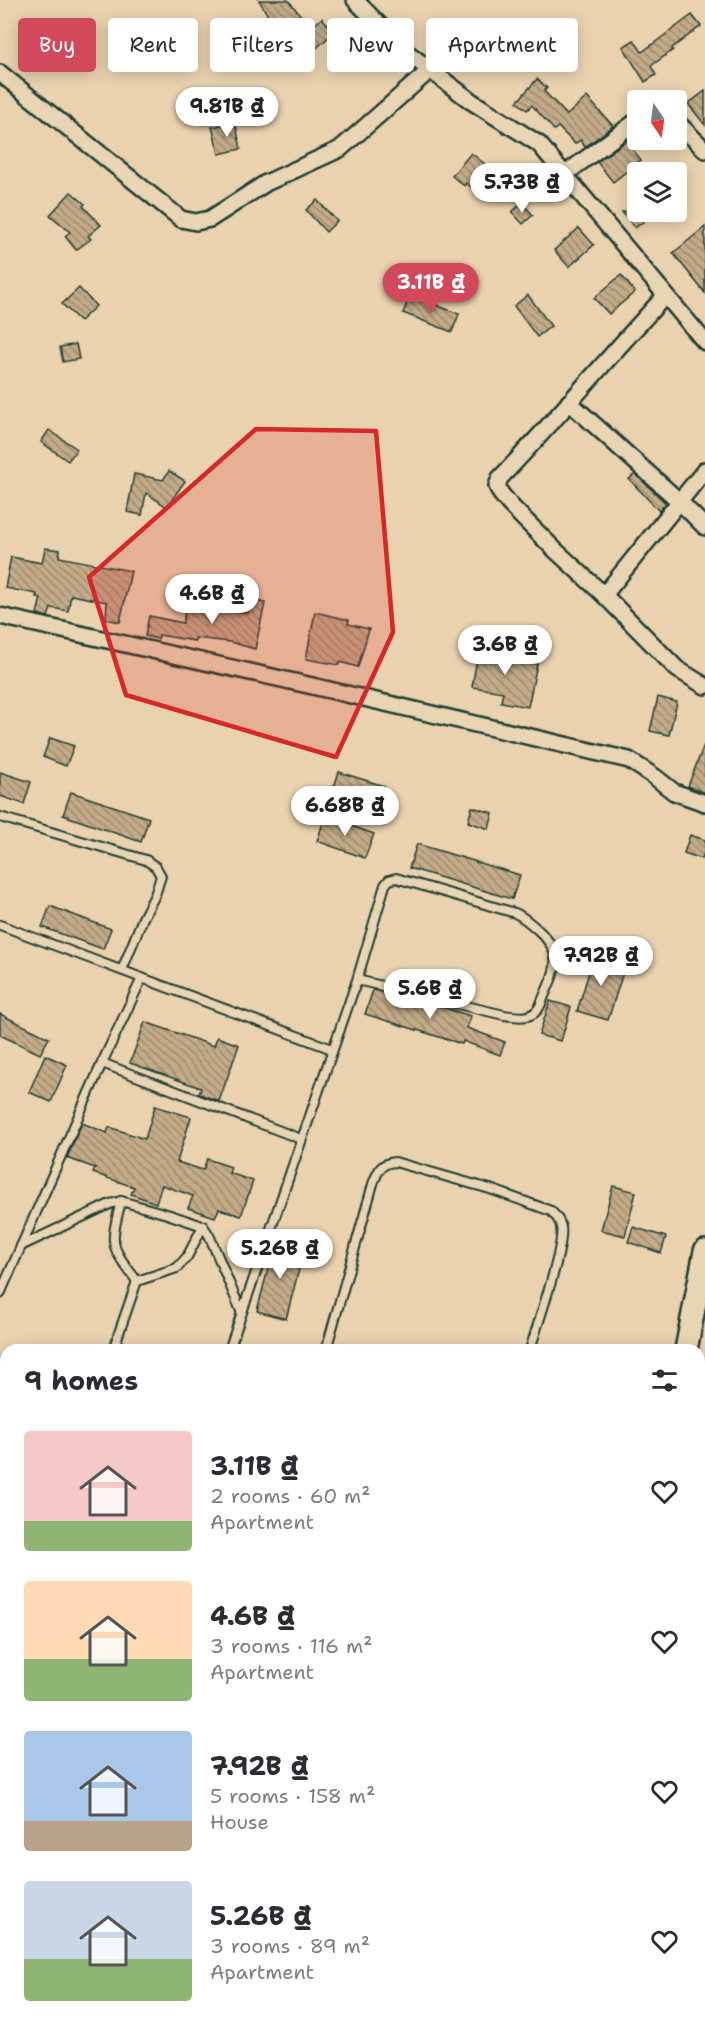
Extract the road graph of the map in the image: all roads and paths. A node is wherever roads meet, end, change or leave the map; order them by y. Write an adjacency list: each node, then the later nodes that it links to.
1 (355, 0): 2 (street)
2 (426, 67)
3 (428, 72): 5 (street)
4 (433, 72): 9 (street)
5 (0, 73)
6 (627, 128): 9 (street)
7 (687, 132): 8 (street)
8 (705, 150)
9 (565, 174): 10 (street)
10 (665, 296): 11 (street); 12 (street)
11 (705, 342)
12 (569, 402): 14 (street); 16 (street)
13 (705, 470): 14 (street)
14 (679, 501): 15 (street); 16 (street)
15 (705, 527)
16 (604, 595): 18 (street)
17 (0, 616): 19 (street)
18 (705, 686)
19 (705, 802)
20 (0, 817): 22 (lane)
21 (0, 925): 22 (lane)
22 (122, 970): 23 (lane)
23 (142, 978): 25 (lane); 26 (lane)
24 (357, 980): 24 (lane); 25 (lane)
25 (332, 1049): 27 (lane)
26 (102, 1063): 27 (lane); 30 (lane)
27 (301, 1139): 34 (lane)
28 (121, 1201): 29 (lane); 30 (lane); 32 (lane)
29 (203, 1226): 32 (lane); 34 (lane)
30 (21, 1246): 33 (lane)
31 (705, 1251): 39 (street)
32 (137, 1281): 35 (lane)
33 (0, 1294)
34 (241, 1311): 36 (lane)
35 (114, 1344)
36 (231, 1344)
37 (328, 1344): 38 (lane)
38 (532, 1344)
39 (687, 1344)

